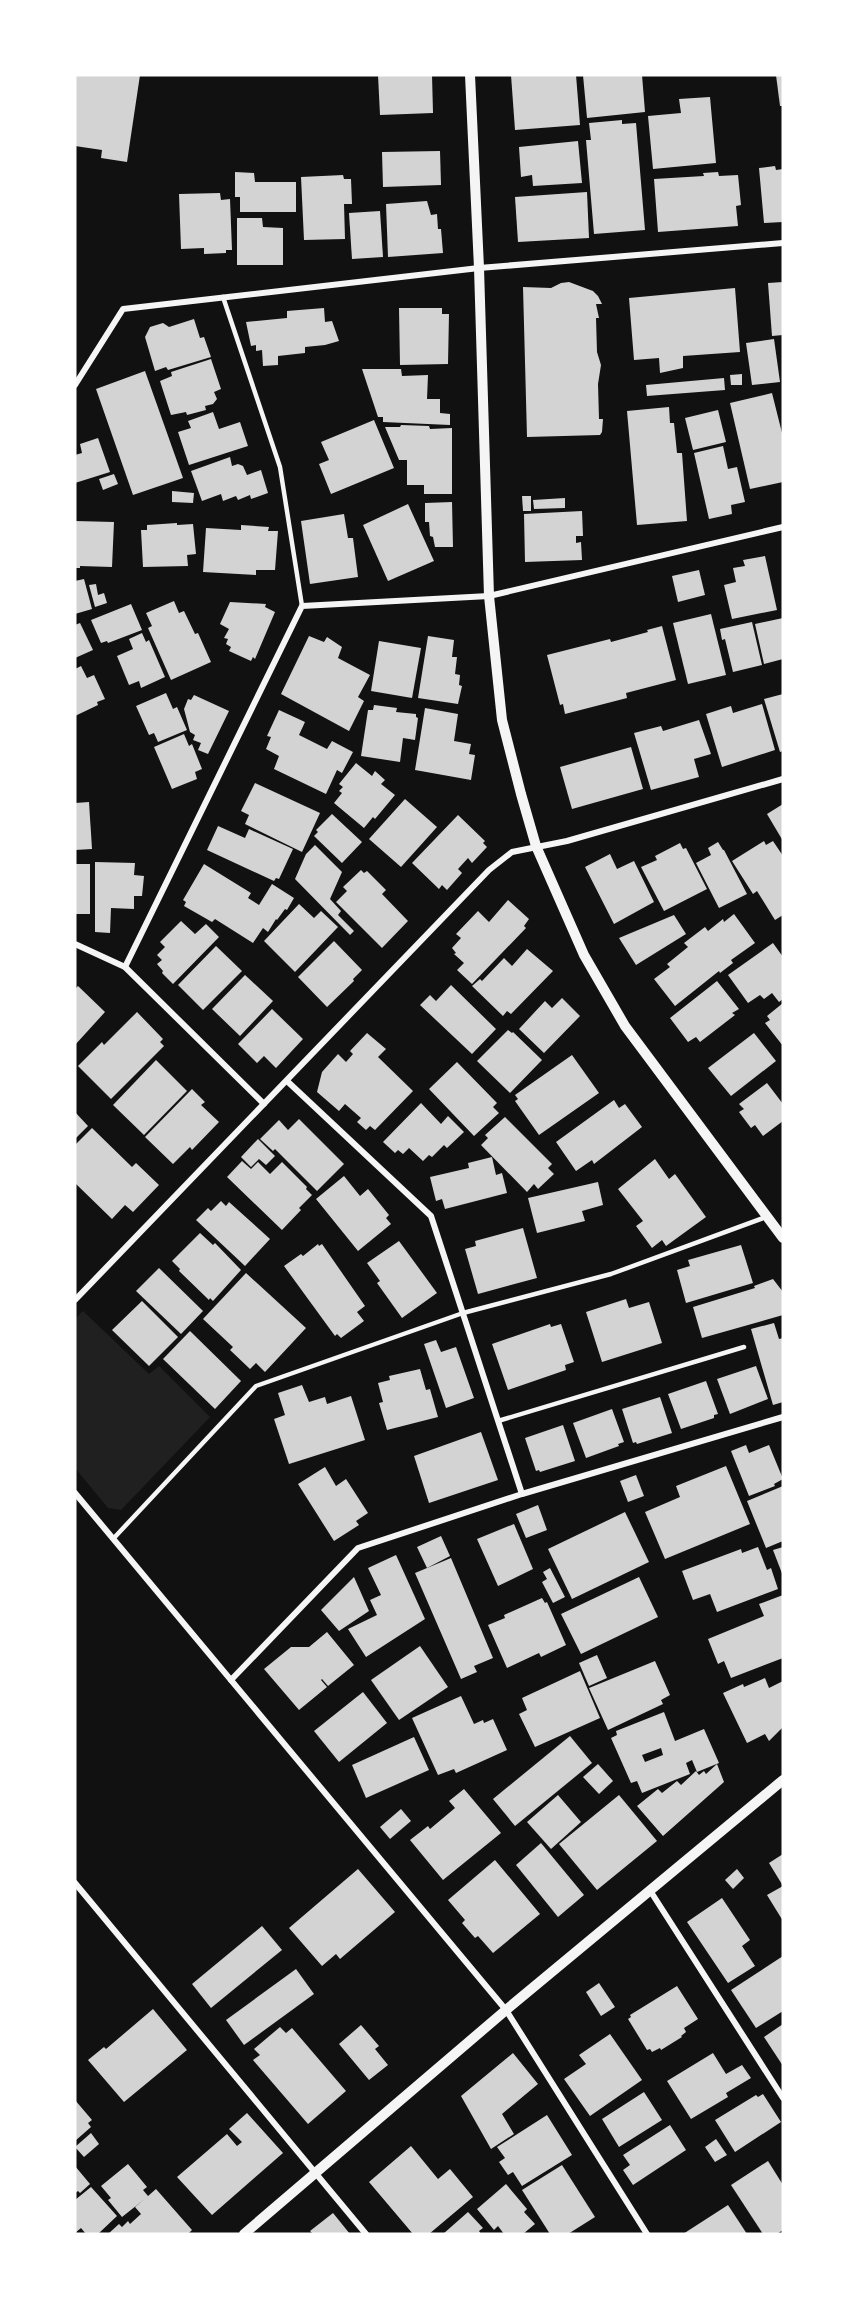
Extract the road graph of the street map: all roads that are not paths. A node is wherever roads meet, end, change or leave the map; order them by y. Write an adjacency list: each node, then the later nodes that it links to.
1 (470, 75): 3 (street)
2 (783, 243): 3 (street)
3 (479, 268): 4 (street); 7 (street)
4 (222, 297): 5 (street); 8 (lane)
5 (75, 385)
6 (783, 527): 7 (street)
7 (489, 596): 8 (street); 10 (street)
8 (302, 606): 12 (street)
9 (783, 779): 10 (street)
10 (536, 846): 13 (street); 15 (street)
11 (75, 944): 12 (street)
12 (125, 968): 14 (street)
13 (287, 1081): 14 (street); 18 (street)
14 (264, 1104): 17 (street)
15 (766, 1217): 16 (street); 18 (lane)
16 (783, 1238)
17 (75, 1300)
18 (464, 1312): 21 (street); 24 (lane)
19 (744, 1347): 21 (lane)
20 (783, 1417): 23 (street)
21 (498, 1421): 23 (street)
22 (75, 1493): 24 (street)
23 (522, 1494): 25 (street)
24 (113, 1539): 25 (street)
25 (231, 1680): 29 (street)
26 (783, 1780): 28 (street)
27 (75, 1883): 31 (street)
28 (651, 1892): 29 (street); 30 (street)
29 (506, 2010): 31 (street); 34 (street)
30 (783, 2098)
31 (315, 2172): 32 (street); 33 (street)
32 (244, 2234)
33 (366, 2234)
34 (647, 2234)

